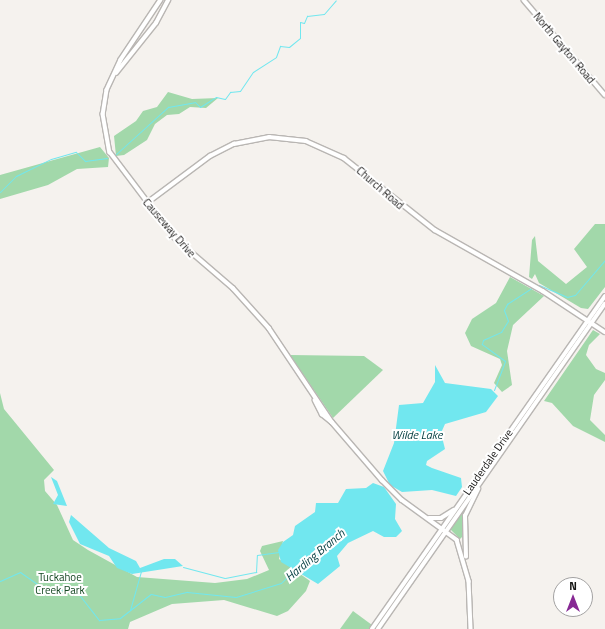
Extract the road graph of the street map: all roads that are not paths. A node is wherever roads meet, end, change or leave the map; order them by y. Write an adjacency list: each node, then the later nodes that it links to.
1 (161, 0): 4 (street, Causeway Drive)
2 (168, 0): 4 (street, Causeway Drive)
3 (524, 0): 5 (street, North Gayton Road)
4 (115, 74): 6 (street, Causeway Drive)
5 (605, 95)
6 (147, 204): 9 (street, Church Road); 14 (street, Causeway Drive)
7 (605, 296): 9 (street, Lauderdale Drive)
8 (605, 304): 10 (street, Lauderdale Drive)
9 (588, 319): 10 (street, Church Road); 13 (street, Lauderdale Drive)
10 (592, 322): 11 (street, Church Road); 12 (street, Lauderdale Drive)
11 (605, 332)
12 (485, 474): 16 (street, Lauderdale Drive); 17 (street)
13 (458, 506): 14 (street); 15 (street, Lauderdale Drive)
14 (427, 517): 15 (street, Causeway Drive)
15 (442, 528): 16 (street, Causeway Drive); 18 (street, Lauderdale Drive)
16 (446, 531): 17 (street, Causeway Drive); 19 (street, Lauderdale Drive)
17 (466, 564): 20 (street)
18 (372, 629)
19 (378, 629)
20 (472, 629)

